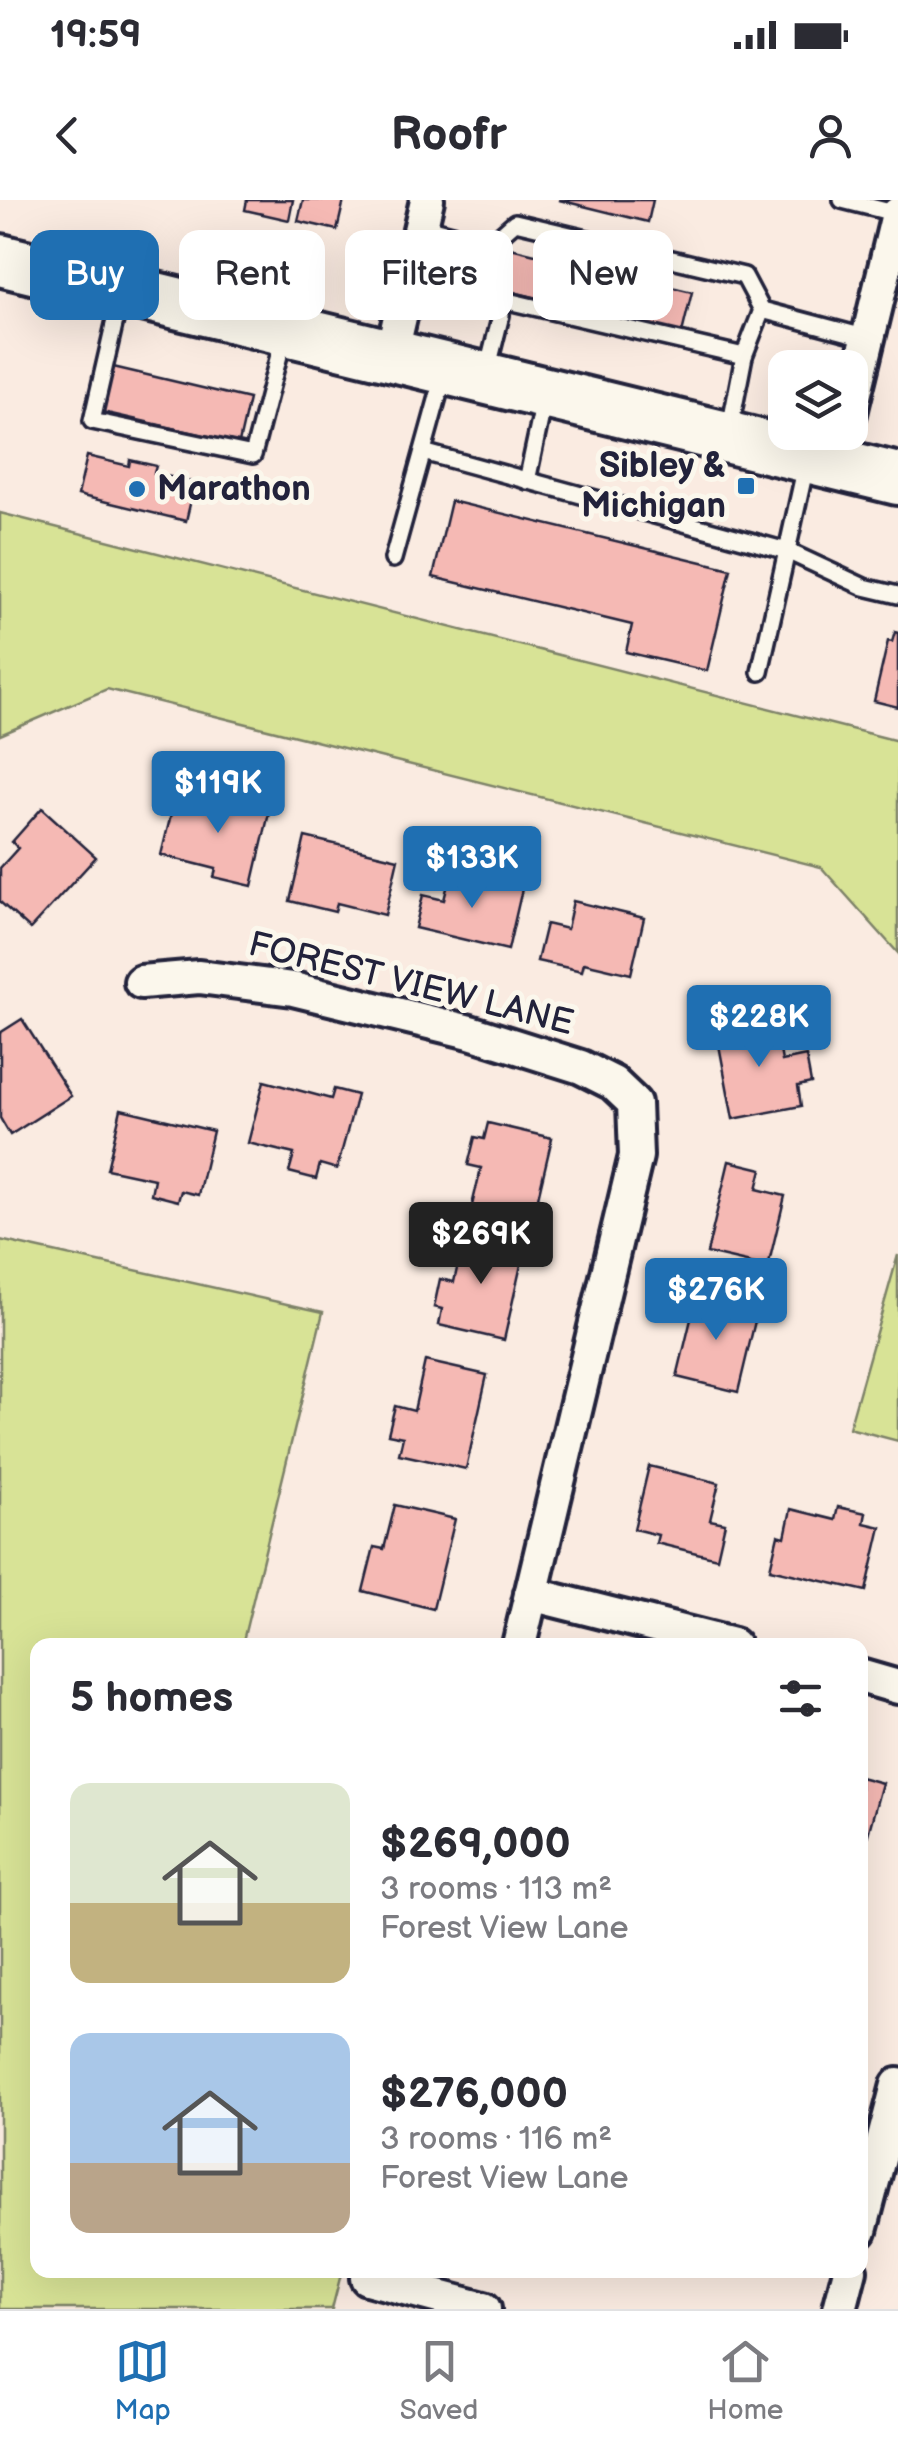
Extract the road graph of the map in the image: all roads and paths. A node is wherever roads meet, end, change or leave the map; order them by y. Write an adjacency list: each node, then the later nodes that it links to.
1 (842, 200): 3 (lane)
2 (424, 213): 4 (lane); 16 (street)
3 (898, 214): 14 (street)
4 (460, 230)
5 (507, 230): 10 (lane)
6 (0, 260): 7 (main road)
7 (30, 267)
8 (159, 299): 13 (main road)
9 (513, 301): 17 (lane)
10 (762, 310): 14 (lane); 17 (lane)
11 (115, 320): 13 (lane)
12 (498, 320): 18 (lane)
13 (285, 330): 16 (main road)
14 (868, 338): 15 (street)
15 (865, 350)
16 (391, 356): 18 (main road)
17 (744, 356): 20 (lane)
18 (465, 373): 19 (main road); 22 (lane)
19 (546, 393): 20 (main road); 24 (lane)
20 (728, 437): 21 (main road)
21 (830, 451): 23 (main road); 25 (lane)
22 (422, 452): 24 (lane); 26 (lane)
23 (898, 479)
24 (527, 481): 25 (lane)
25 (787, 552): 27 (lane); 28 (lane)
26 (393, 558)
27 (898, 595)
28 (760, 672)
29 (141, 982): 30 (street, FOREST VIEW LANE)
30 (531, 1594): 31 (street, FOREST VIEW LANE); 32 (street)
31 (521, 1638)
32 (705, 1638)
33 (868, 1678): 34 (street)
34 (898, 1687)
35 (898, 2085): 36 (street)
36 (868, 2201)
37 (848, 2278): 40 (street)
38 (365, 2286): 39 (street)
39 (484, 2309)
40 (840, 2309)

